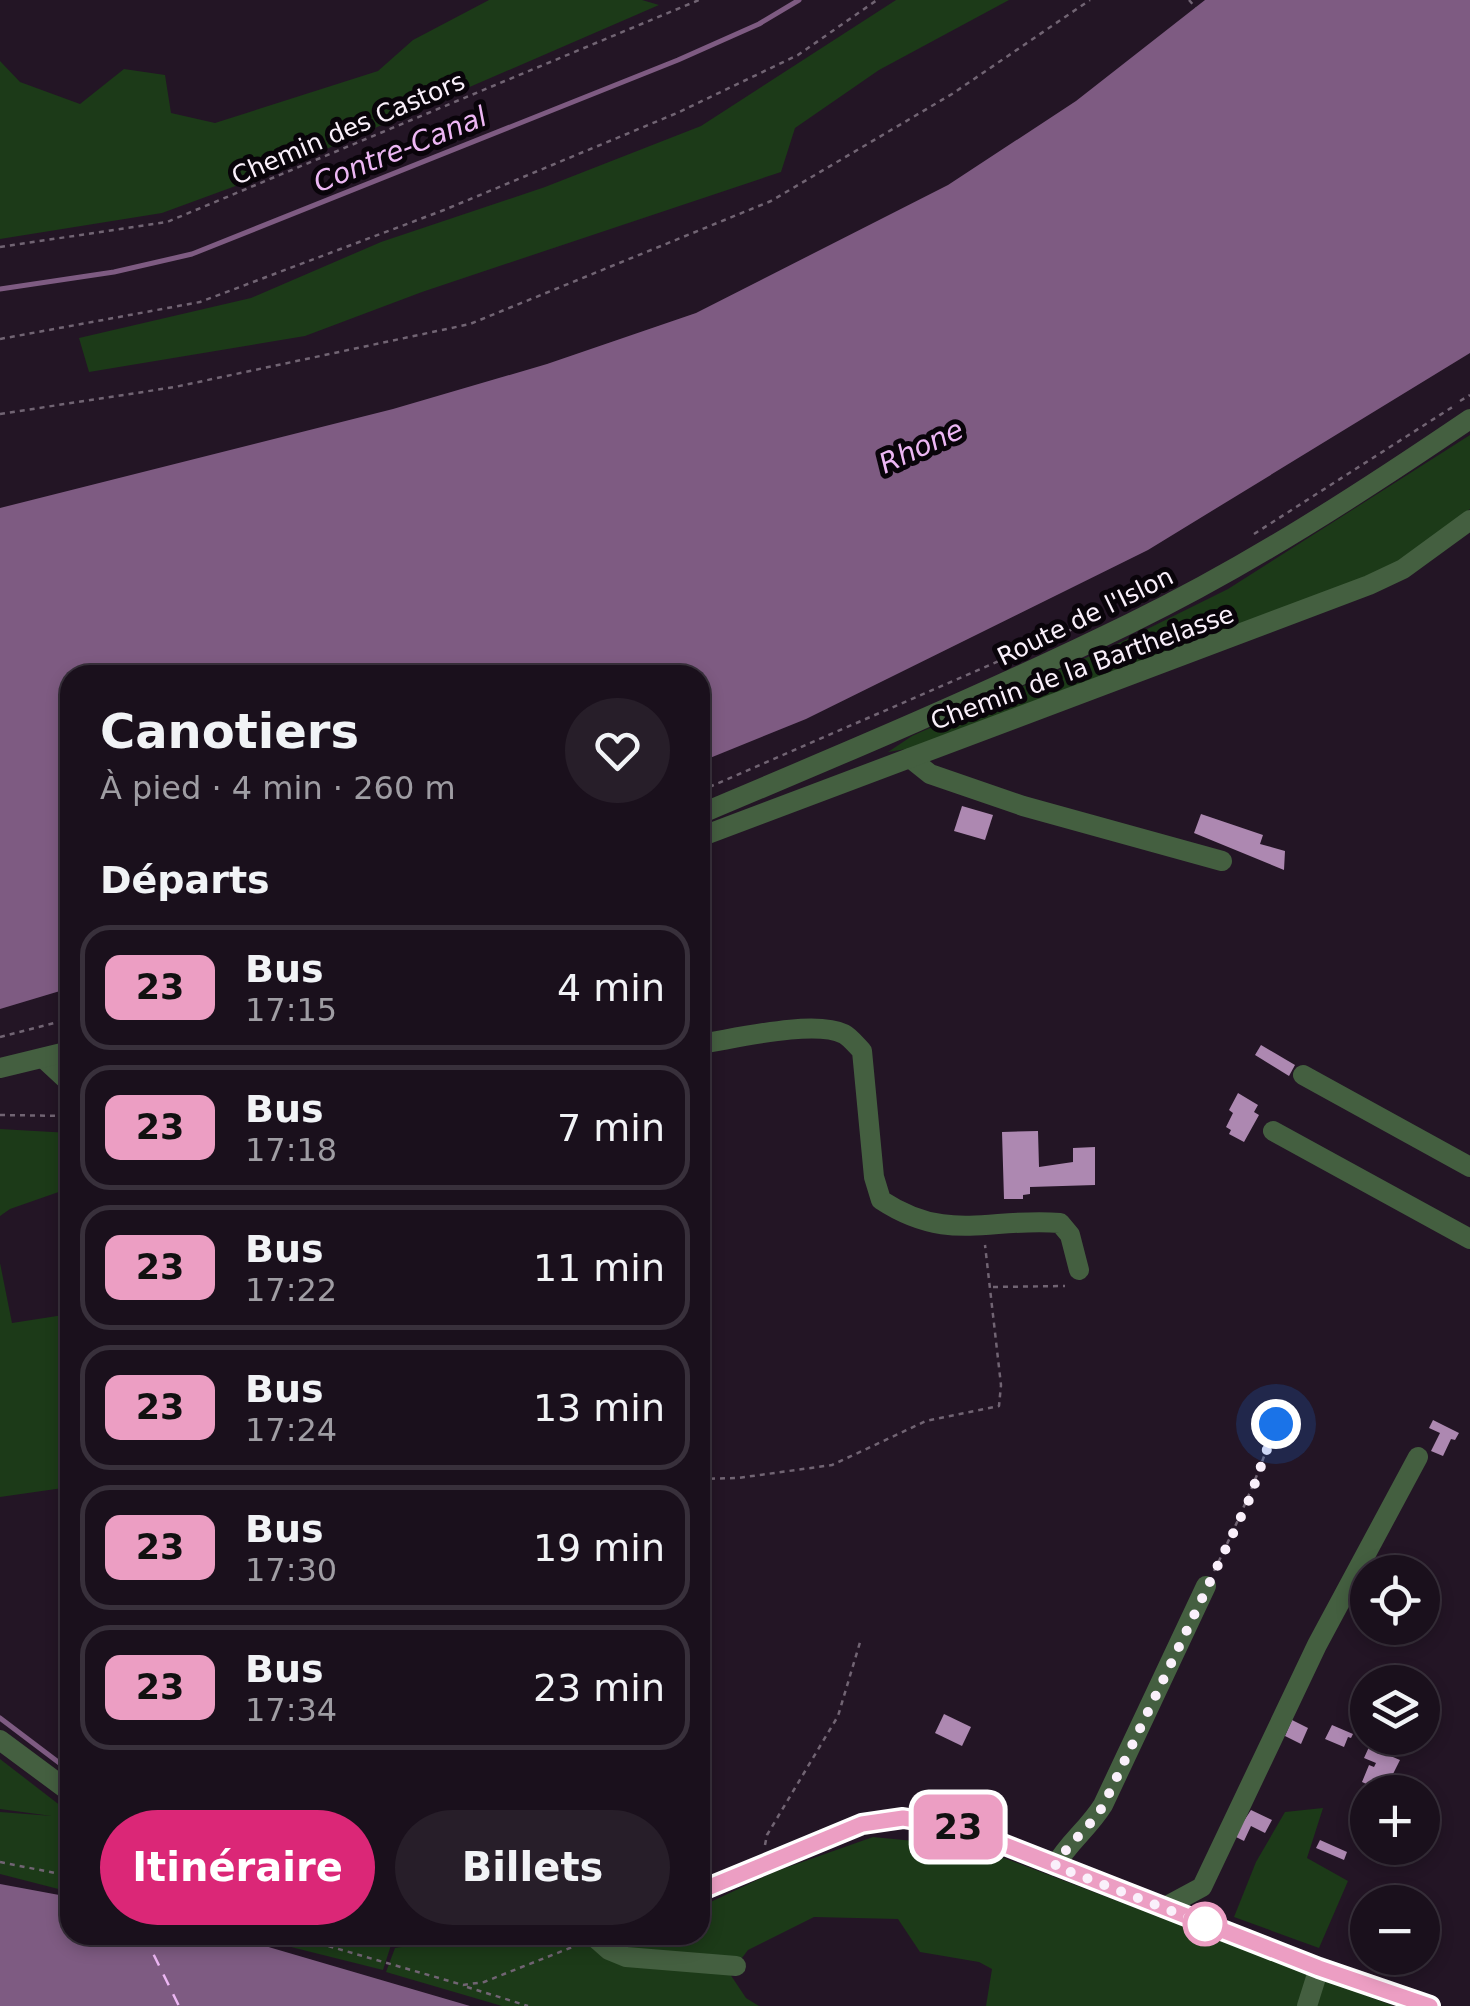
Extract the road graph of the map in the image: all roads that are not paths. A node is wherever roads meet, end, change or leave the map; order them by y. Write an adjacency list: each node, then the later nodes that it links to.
1 (1470, 419): 4 (street, Route de l'Islon)
2 (1470, 520): 3 (street, Chemin de la Barthelasse)
3 (910, 758): 5 (street, Chemin de la Barthelasse); 6 (street)
4 (710, 810)
5 (710, 834)
6 (1222, 861)
7 (710, 1042): 16 (street)
8 (60, 1054): 9 (street)
9 (42, 1058): 10 (street); 11 (street)
10 (0, 1068)
11 (60, 1074)
12 (1303, 1075): 14 (street)
13 (1273, 1130): 15 (street)
14 (1470, 1168)
15 (1470, 1239)
16 (1079, 1270)
17 (1418, 1457): 23 (street)
18 (1206, 1586): 21 (street)
19 (0, 1740): 20 (street)
20 (60, 1785)
21 (1055, 1866): 22 (street); 23 (street)
22 (710, 1888)
23 (1162, 1908): 26 (street)
24 (606, 1945): 25 (street)
25 (736, 1966)
26 (1319, 1968): 27 (street); 28 (street)
27 (1307, 2006)
28 (1430, 2006)

